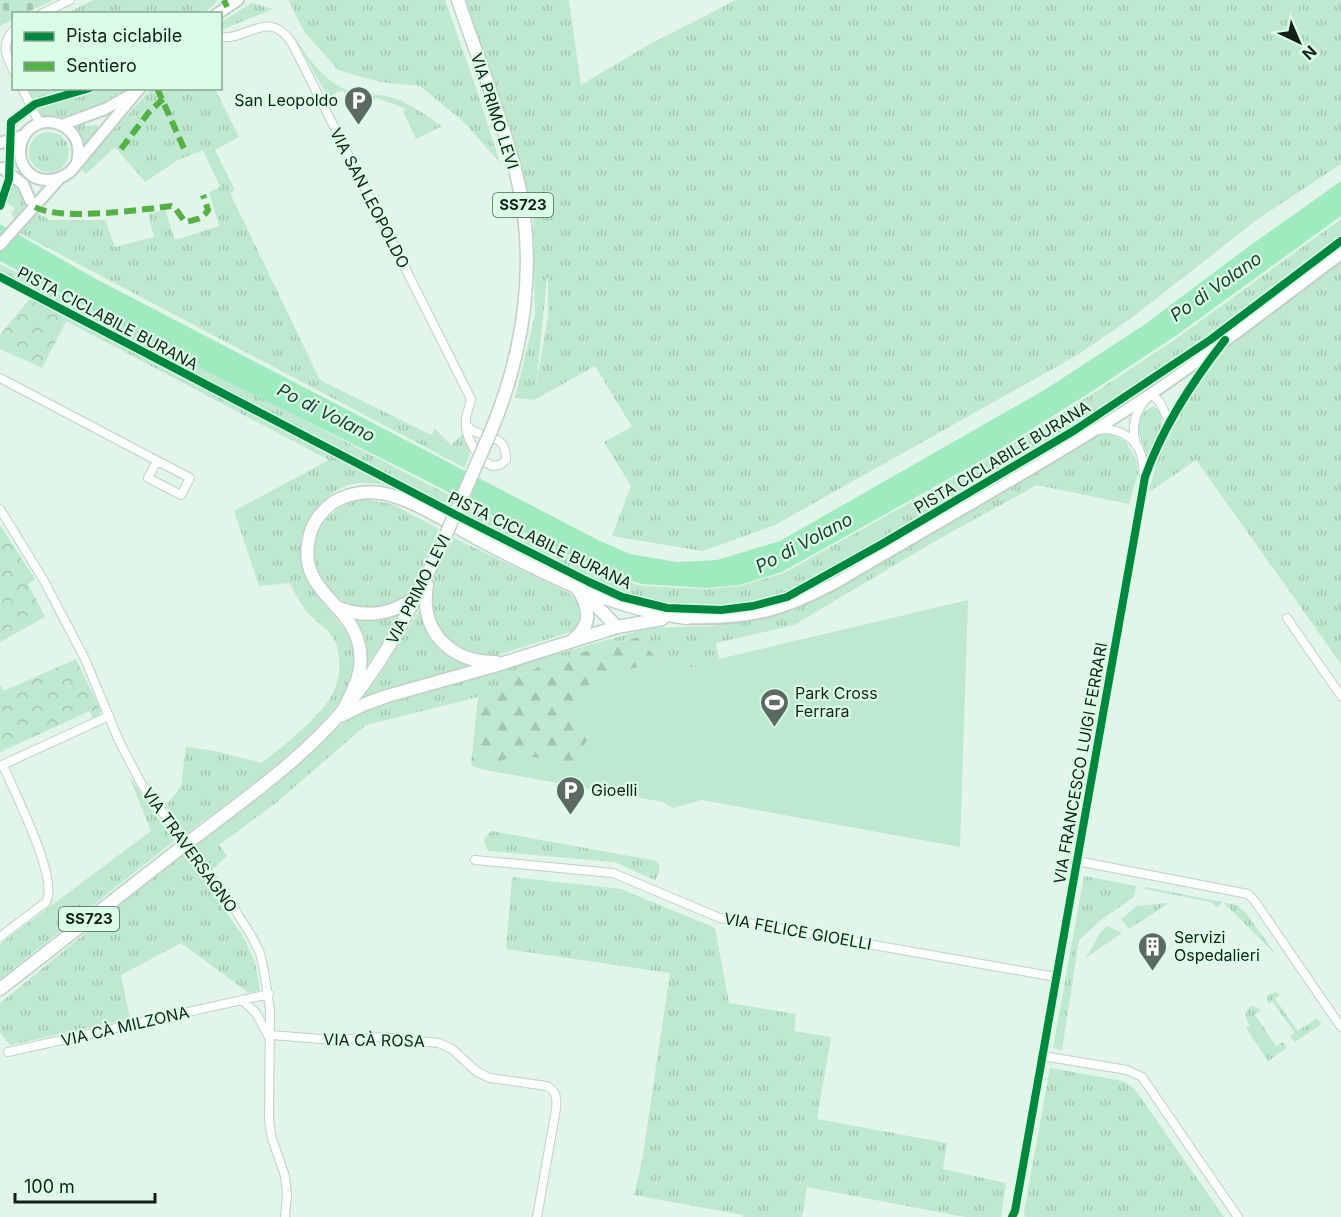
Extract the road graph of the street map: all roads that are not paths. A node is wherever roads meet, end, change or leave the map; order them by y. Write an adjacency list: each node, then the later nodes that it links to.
1 (70, 0): 4 (street)
2 (238, 0): 5 (main road)
3 (458, 0): 34 (main road, VIA PRIMO LEVI / SS723, bridge)
4 (46, 12)
5 (220, 12)
6 (12, 32): 8 (street)
7 (222, 37): 28 (street, VIA SAN LEOPOLDO)
8 (12, 68)
9 (23, 90): 12 (street)
10 (136, 90): 13 (main road)
11 (137, 90): 16 (main road)
12 (40, 124): 13 (main road); 14 (main road)
13 (62, 125): 16 (main road)
14 (25, 135): 15 (main road); 18 (main road)
15 (0, 142)
16 (77, 162): 19 (main road)
17 (1, 168): 18 (main road); 20 (main road)
18 (28, 172): 19 (main road); 20 (main road)
19 (59, 179): 21 (main road)
20 (30, 200): 21 (main road)
21 (24, 219): 22 (main road)
22 (0, 245)
23 (1341, 254): 24 (main road)
24 (1225, 340): 26 (main road); 27 (street, VIA FRANCESCO LUIGI FERRARI)
25 (0, 378): 31 (street)
26 (1151, 394): 27 (street); 29 (main road); 30 (street, VIA FRANCESCO LUIGI FERRARI)
27 (1169, 422): 32 (street, VIA FRANCESCO LUIGI FERRARI)
28 (468, 427): 28 (street, VIA SAN LEOPOLDO)
29 (1091, 432): 30 (street); 38 (main road)
30 (1136, 445): 32 (street, VIA FRANCESCO LUIGI FERRARI)
31 (157, 461): 31 (street)
32 (1145, 477): 49 (street, VIA FRANCESCO LUIGI FERRARI)
33 (0, 510): 45 (street, VIA TRAVERSAGNO)
34 (431, 567): 36 (main road, VIA PRIMO LEVI / SS723); 42 (main road)
35 (577, 588): 37 (main road); 38 (main road); 40 (main road); 41 (main road)
36 (417, 596): 37 (main road); 44 (main road, VIA PRIMO LEVI / SS723)
37 (334, 605): 44 (main road)
38 (687, 618): 40 (main road)
39 (1287, 618): 43 (street)
40 (617, 627): 41 (main road)
41 (570, 642): 42 (main road)
42 (518, 658): 46 (main road)
43 (1341, 696)
44 (343, 710): 46 (main road, VIA PRIMO LEVI / SS723)
45 (109, 716): 47 (street); 53 (street, VIA TRAVERSAGNO)
46 (332, 722): 52 (main road, VIA PRIMO LEVI / SS723, bridge)
47 (1, 766): 50 (street)
48 (475, 860): 51 (street, VIA FELICE GIOELLI)
49 (1077, 861): 51 (street, VIA FRANCESCO LUIGI FERRARI); 55 (street)
50 (0, 937)
51 (1056, 977): 58 (street, VIA FRANCESCO LUIGI FERRARI)
52 (0, 989)
53 (269, 994): 54 (street, VIA CÀ MILZONA); 56 (street, VIA TRAVERSAGNO)
54 (242, 1000): 56 (street); 57 (street, VIA CÀ MILZONA)
55 (1341, 1027)
56 (271, 1038): 60 (street, VIA TRAVERSAGNO); 61 (street, VIA CÀ ROSA)
57 (8, 1052)
58 (1042, 1056): 59 (street, VIA FRANCESCO LUIGI FERRARI); 62 (street)
59 (1015, 1215)
60 (285, 1217)
61 (537, 1217)
62 (1238, 1217)

